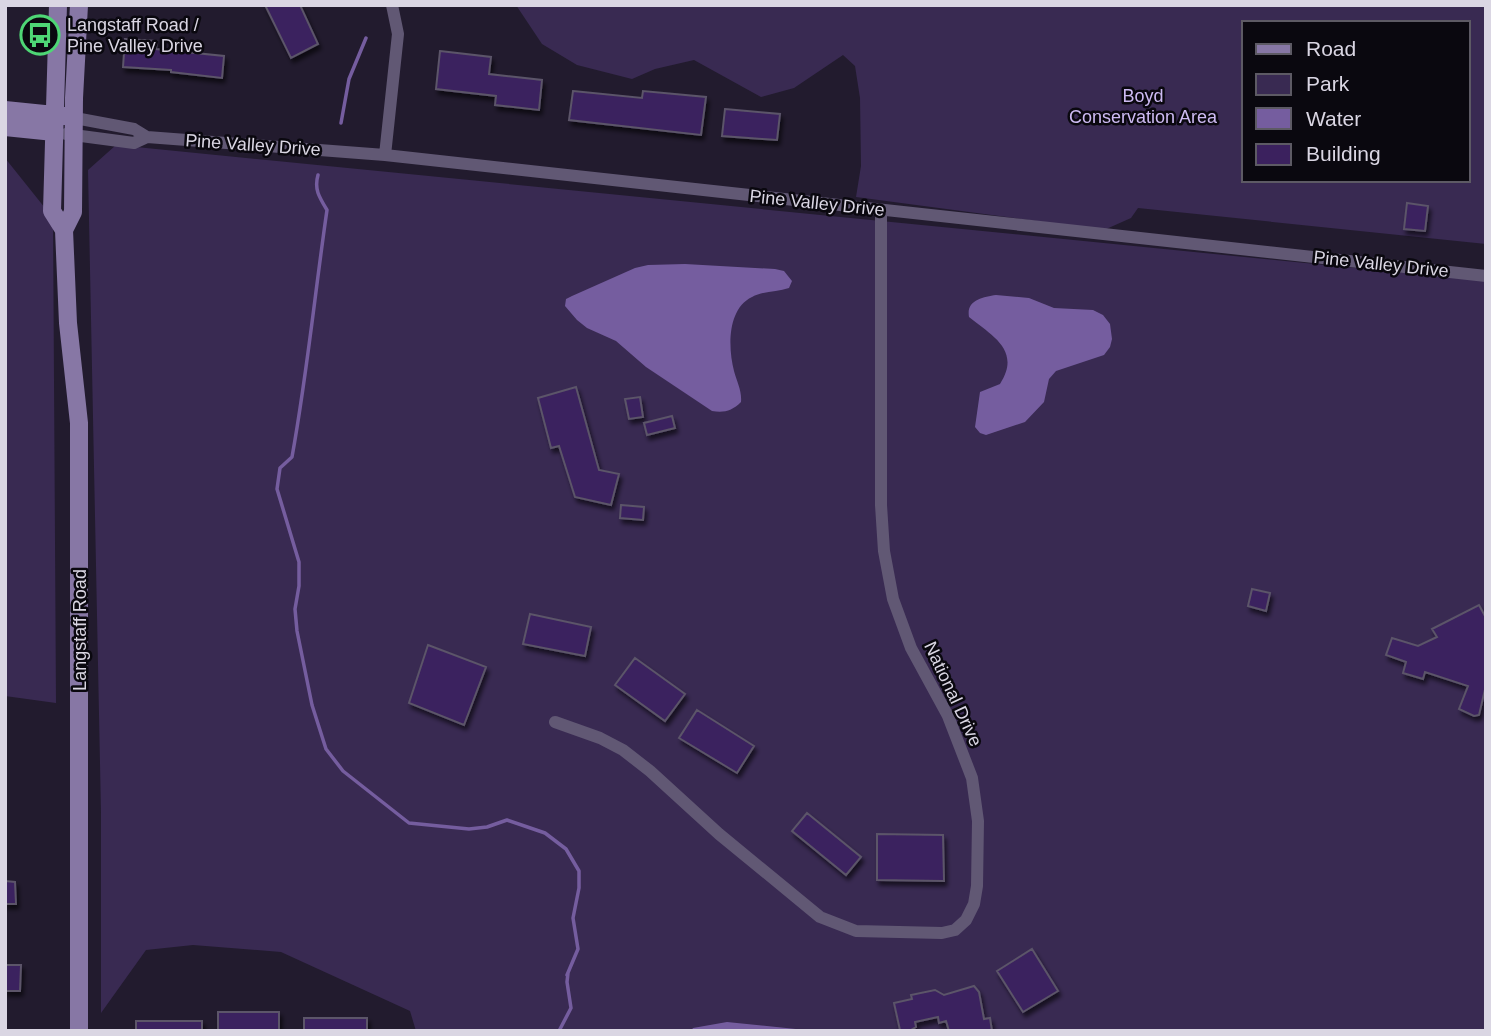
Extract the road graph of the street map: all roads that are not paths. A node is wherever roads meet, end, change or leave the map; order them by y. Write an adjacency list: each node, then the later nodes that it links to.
1 (58, 5): 6 (main road, Langstaff Road)
2 (79, 5): 5 (main road, Langstaff Road)
3 (392, 5): 10 (street)
4 (5, 110): 6 (main road, Pine Valley Drive)
5 (75, 118): 6 (main road, Pine Valley Drive); 8 (main road, Langstaff Road); 9 (street, Pine Valley Drive)
6 (55, 123): 7 (main road, Pine Valley Drive); 8 (street, Pine Valley Drive); 12 (main road, Langstaff Road)
7 (5, 127)
8 (75, 136): 9 (street, Pine Valley Drive); 12 (main road, Langstaff Road)
9 (147, 137): 10 (street, Pine Valley Drive)
10 (385, 155): 11 (street, Pine Valley Drive)
11 (881, 210): 13 (street, Pine Valley Drive); 14 (street, National Drive)
12 (64, 230): 15 (main road, Langstaff Road)
13 (1486, 275)
14 (555, 722)
15 (79, 1031)

